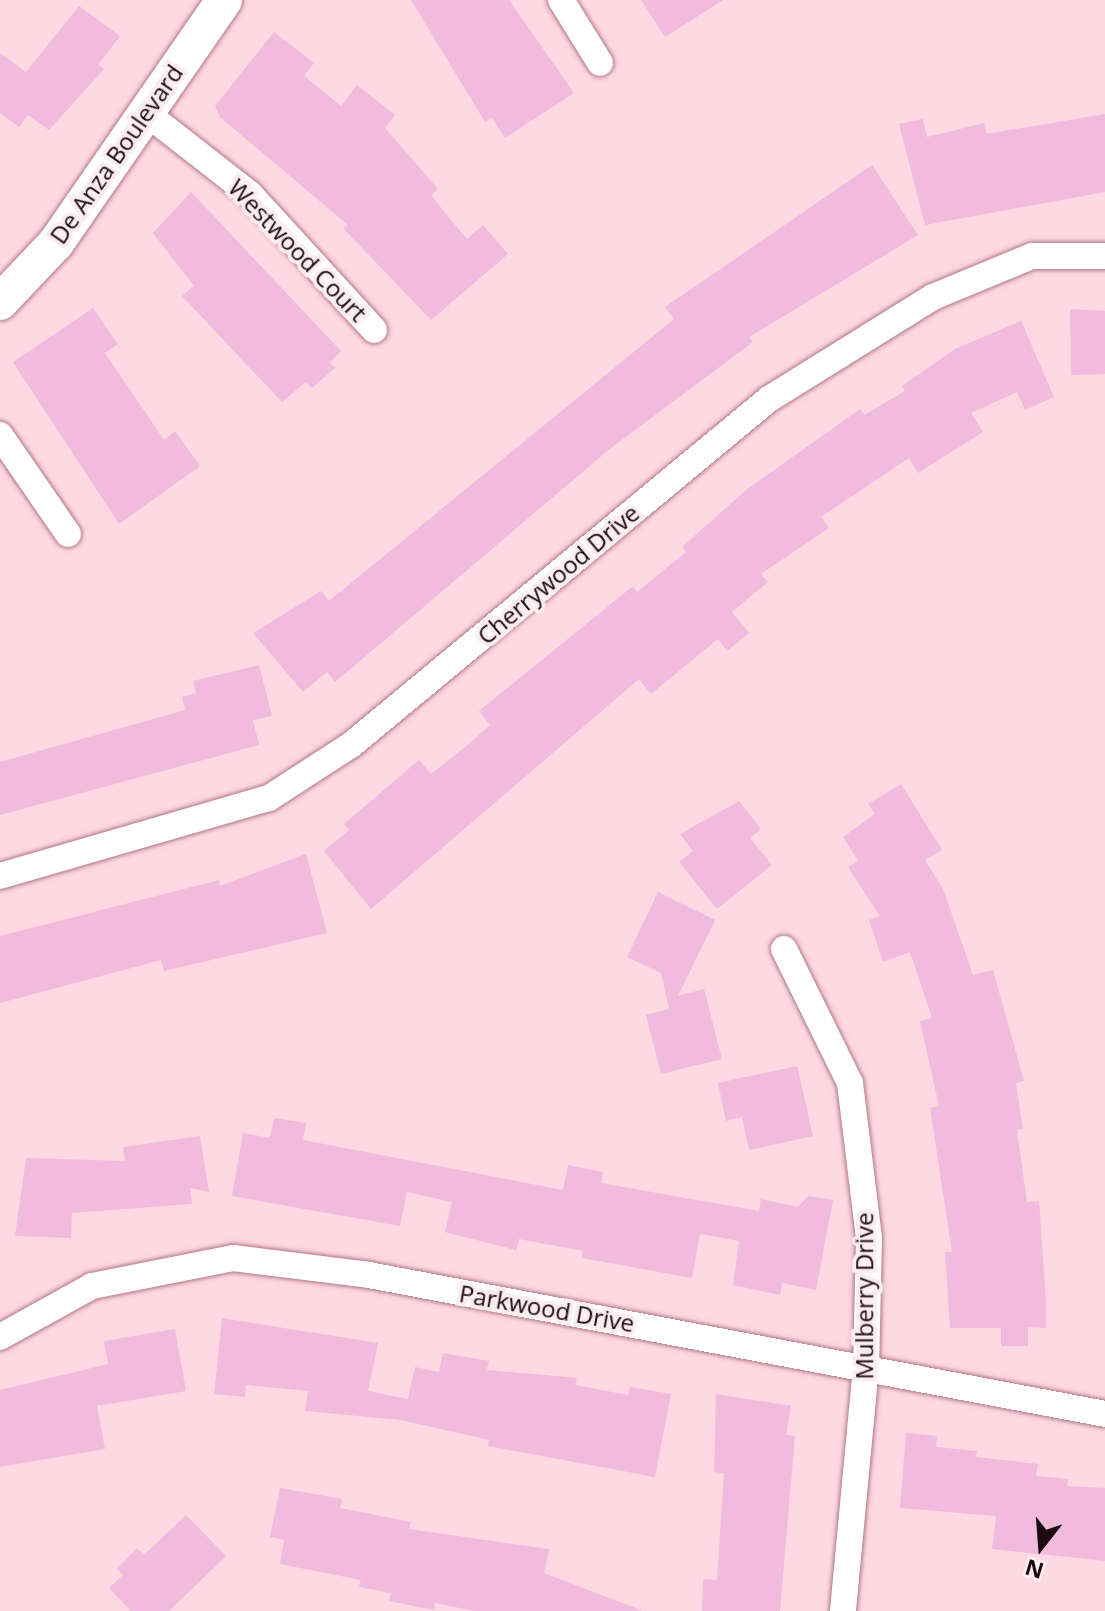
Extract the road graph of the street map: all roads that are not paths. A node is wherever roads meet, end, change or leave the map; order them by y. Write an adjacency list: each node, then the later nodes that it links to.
1 (224, 0): 4 (street, De Anza Boulevard)
2 (561, 0): 3 (street)
3 (600, 63)
4 (145, 112): 6 (street, De Anza Boulevard); 7 (street, Westwood Court)
5 (1105, 256): 10 (street, Cherrywood Drive)
6 (0, 302)
7 (374, 330)
8 (0, 435): 9 (street)
9 (68, 534)
10 (0, 876)
11 (784, 949): 13 (street, Mulberry Drive)
12 (0, 1337): 13 (street, Parkwood Drive)
13 (866, 1367): 14 (street, Parkwood Drive); 15 (street, Mulberry Drive)
14 (1105, 1414)
15 (843, 1611)

